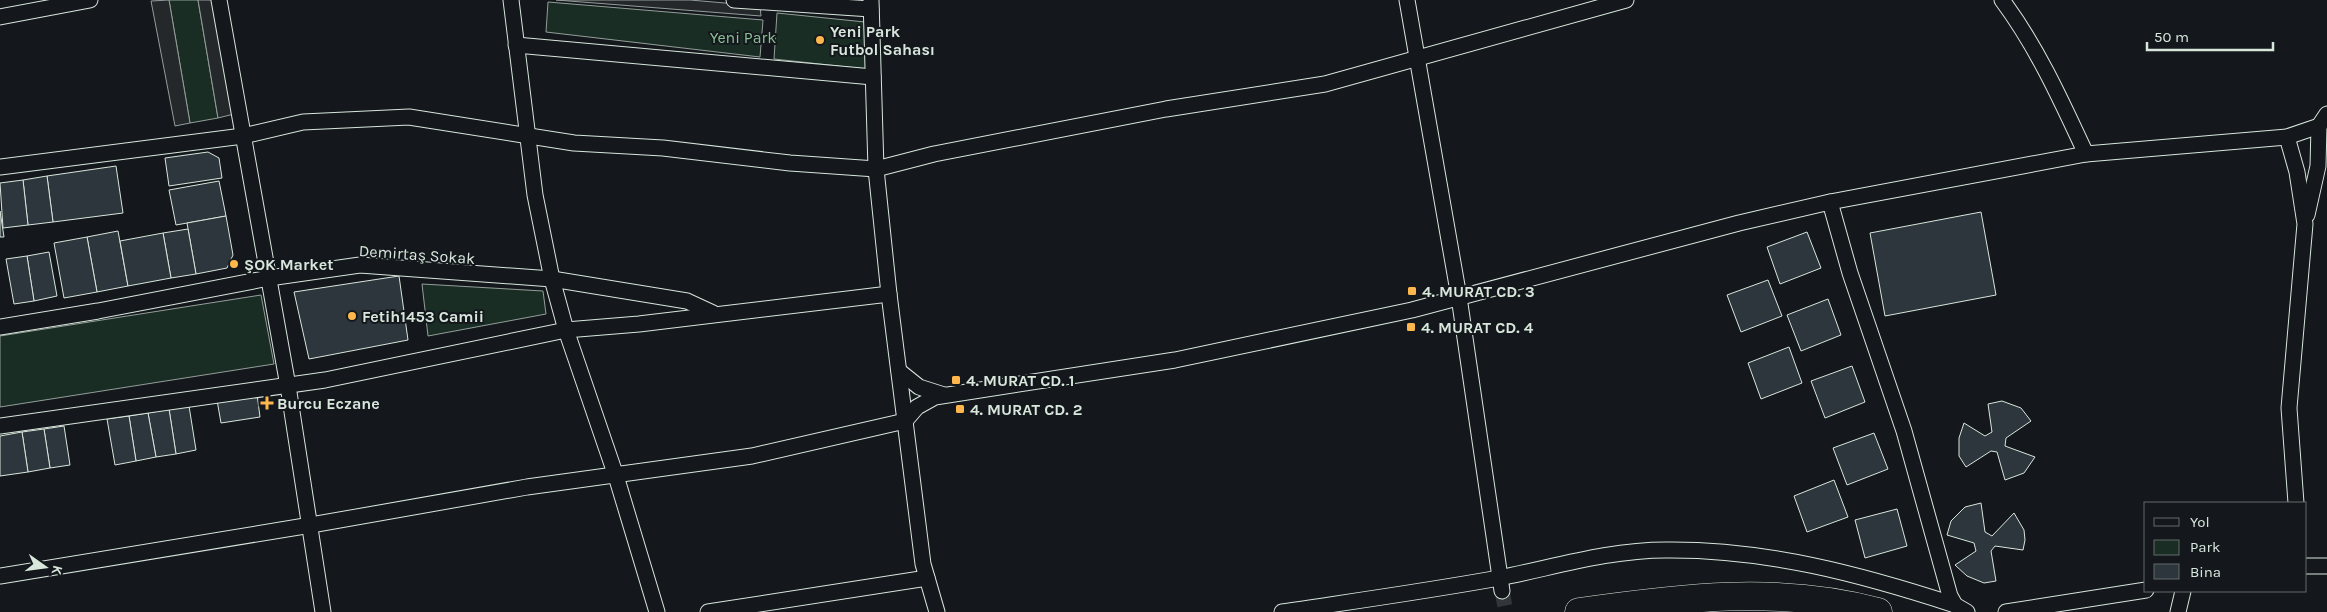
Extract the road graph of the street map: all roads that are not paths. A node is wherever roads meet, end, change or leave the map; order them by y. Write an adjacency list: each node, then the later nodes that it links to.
1 (90, 0): 9 (street)
2 (219, 0): 15 (street)
3 (511, 0): 10 (street)
4 (734, 0): 8 (street)
5 (1407, 0): 11 (street)
6 (1626, 0): 11 (street)
7 (2002, 0): 17 (street)
8 (871, 4): 12 (street)
9 (0, 17)
10 (516, 45): 12 (street); 14 (street)
11 (1416, 60): 19 (street); 25 (street)
12 (873, 77): 19 (street)
13 (2323, 120): 16 (street); 21 (street)
14 (526, 134): 15 (street); 19 (street); 23 (street)
15 (243, 136): 18 (street); 22 (street)
16 (2287, 137): 17 (street); 21 (street)
17 (2086, 154): 20 (street)
18 (0, 167)
19 (876, 169): 24 (street)
20 (1830, 202): 25 (street); 44 (street)
21 (2305, 224): 35 (street)
22 (269, 278): 23 (street, Demirtaş Sokak); 27 (street, Demirtaş Sokak); 30 (street)
23 (552, 279): 26 (street, Demirtaş Sokak); 28 (street)
24 (889, 294): 26 (street); 29 (street)
25 (1459, 298): 31 (street); 41 (street)
26 (713, 313): 28 (street)
27 (0, 327)
28 (566, 330): 30 (street); 34 (street)
29 (899, 370): 31 (street); 32 (street)
30 (288, 386): 33 (street); 36 (street)
31 (945, 395): 32 (street)
32 (905, 422): 34 (street); 40 (street)
33 (0, 426)
34 (616, 476): 36 (street); 46 (street)
35 (2296, 502)
36 (311, 525): 39 (street); 45 (street)
37 (2307, 566): 38 (street)
38 (2327, 566)
39 (0, 576)
40 (927, 578): 47 (street); 48 (street)
41 (1501, 584): 44 (street); 49 (street)
42 (2144, 590): 52 (street)
43 (2183, 592): 53 (street)
44 (1961, 608)
45 (323, 612)
46 (657, 612)
47 (708, 612)
48 (936, 612)
49 (1282, 612)
50 (1579, 612): 51 (highway)
51 (1878, 612)
52 (2006, 612)
53 (2178, 612)

